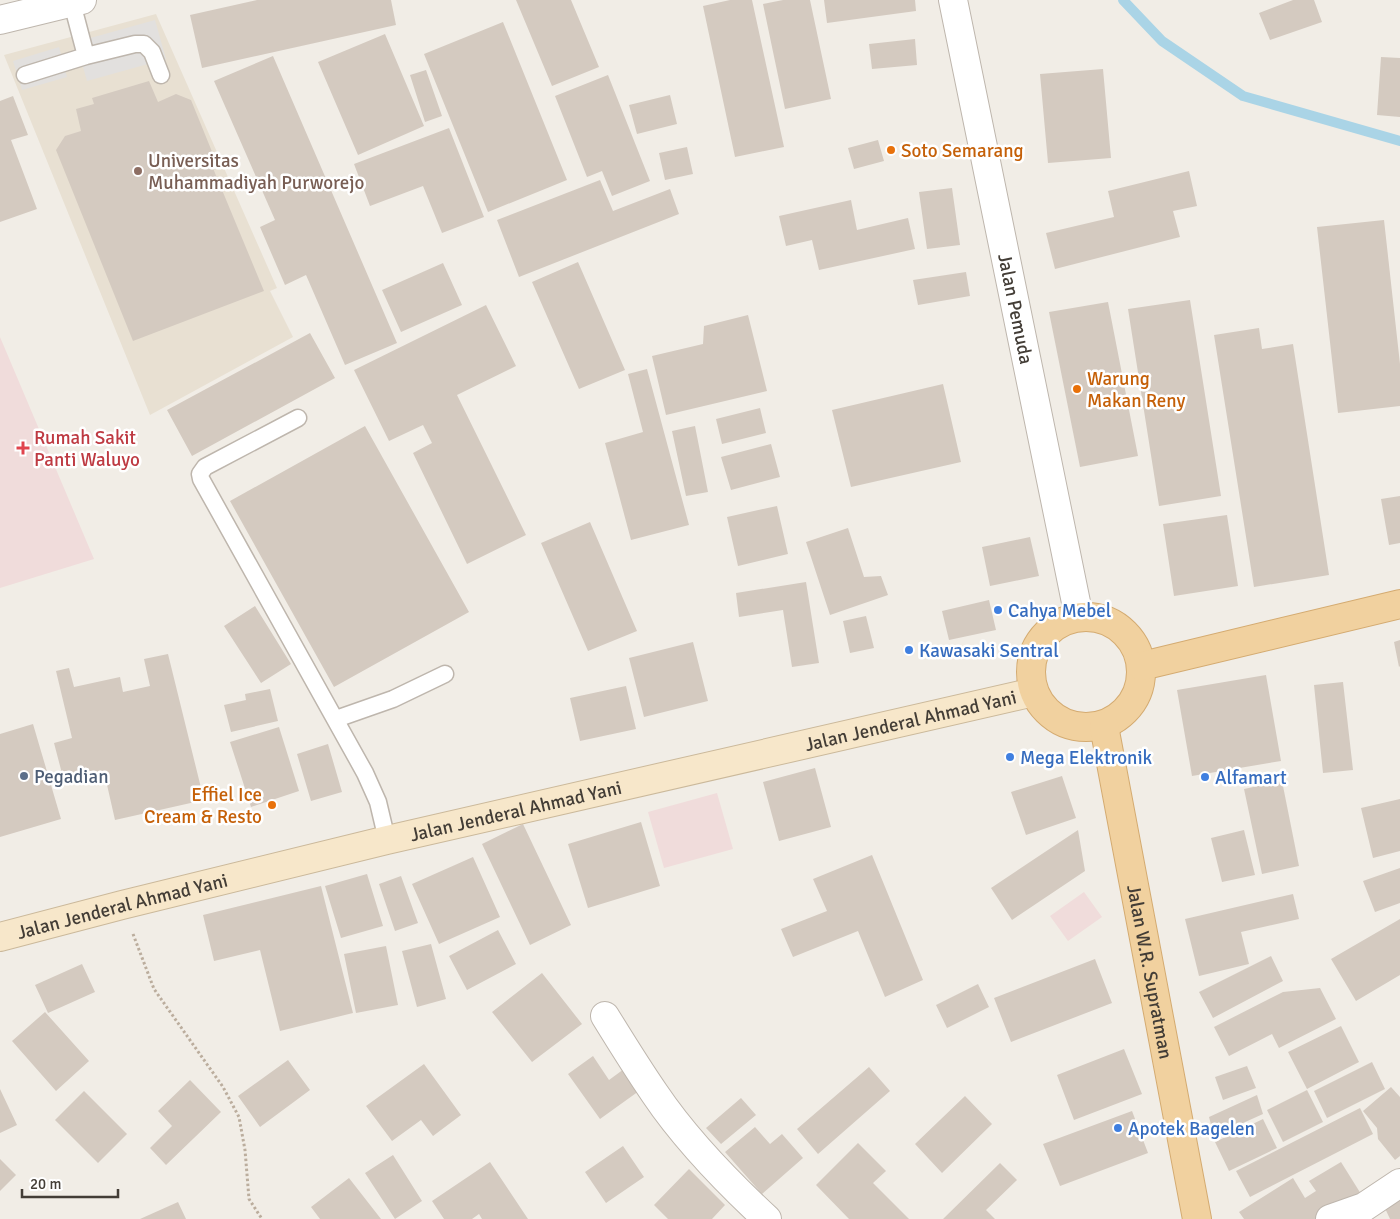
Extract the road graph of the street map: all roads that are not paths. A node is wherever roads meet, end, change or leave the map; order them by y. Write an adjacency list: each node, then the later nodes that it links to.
1 (953, 0): 9 (street, Jalan Pemuda)
2 (77, 1): 3 (street); 4 (lane)
3 (0, 20)
4 (86, 56): 5 (lane); 6 (lane)
5 (25, 75)
6 (161, 75)
7 (298, 418): 13 (lane)
8 (1400, 604): 10 (main road)
9 (1079, 617): 10 (main road); 12 (main road)
10 (1142, 666): 14 (main road)
11 (445, 674): 13 (lane)
12 (1034, 692): 14 (main road); 15 (main road, Jalan Jenderal Ahmad Yani)
13 (336, 719): 15 (lane)
14 (1104, 726): 20 (main road, Jalan W.R. Supratman)
15 (386, 840): 16 (main road, Jalan Jenderal Ahmad Yani)
16 (0, 937)
17 (605, 1016): 19 (street)
18 (1400, 1183): 21 (street)
19 (766, 1219)
20 (1197, 1219)
21 (1330, 1219)

